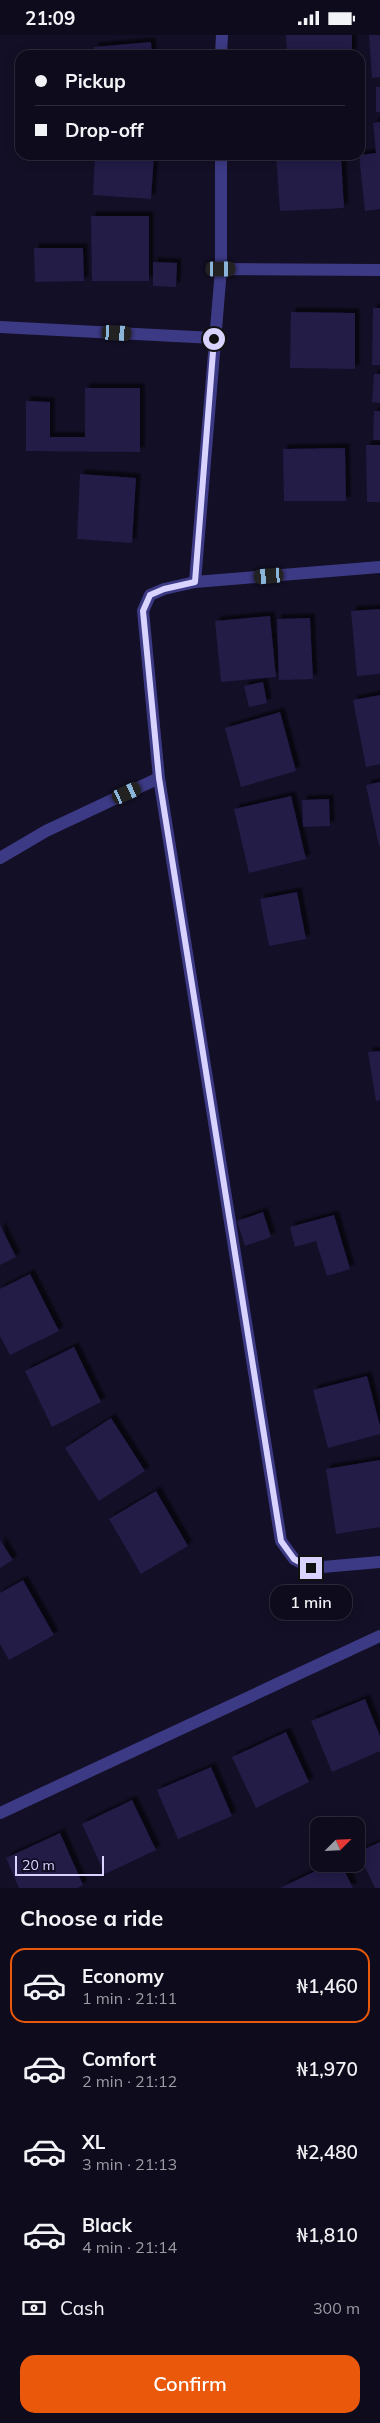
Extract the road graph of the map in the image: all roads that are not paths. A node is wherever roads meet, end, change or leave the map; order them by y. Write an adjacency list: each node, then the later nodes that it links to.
1 (222, 35): 2 (street)
2 (222, 50)
3 (221, 160): 4 (street)
4 (221, 269): 5 (street); 7 (street)
5 (380, 270)
6 (0, 327): 7 (street)
7 (214, 339): 9 (street)
8 (380, 567): 9 (street)
9 (195, 582): 10 (street)
10 (159, 778): 11 (street); 12 (street)
11 (0, 858)
12 (380, 1562)
13 (380, 1637): 14 (street)
14 (0, 1813)

